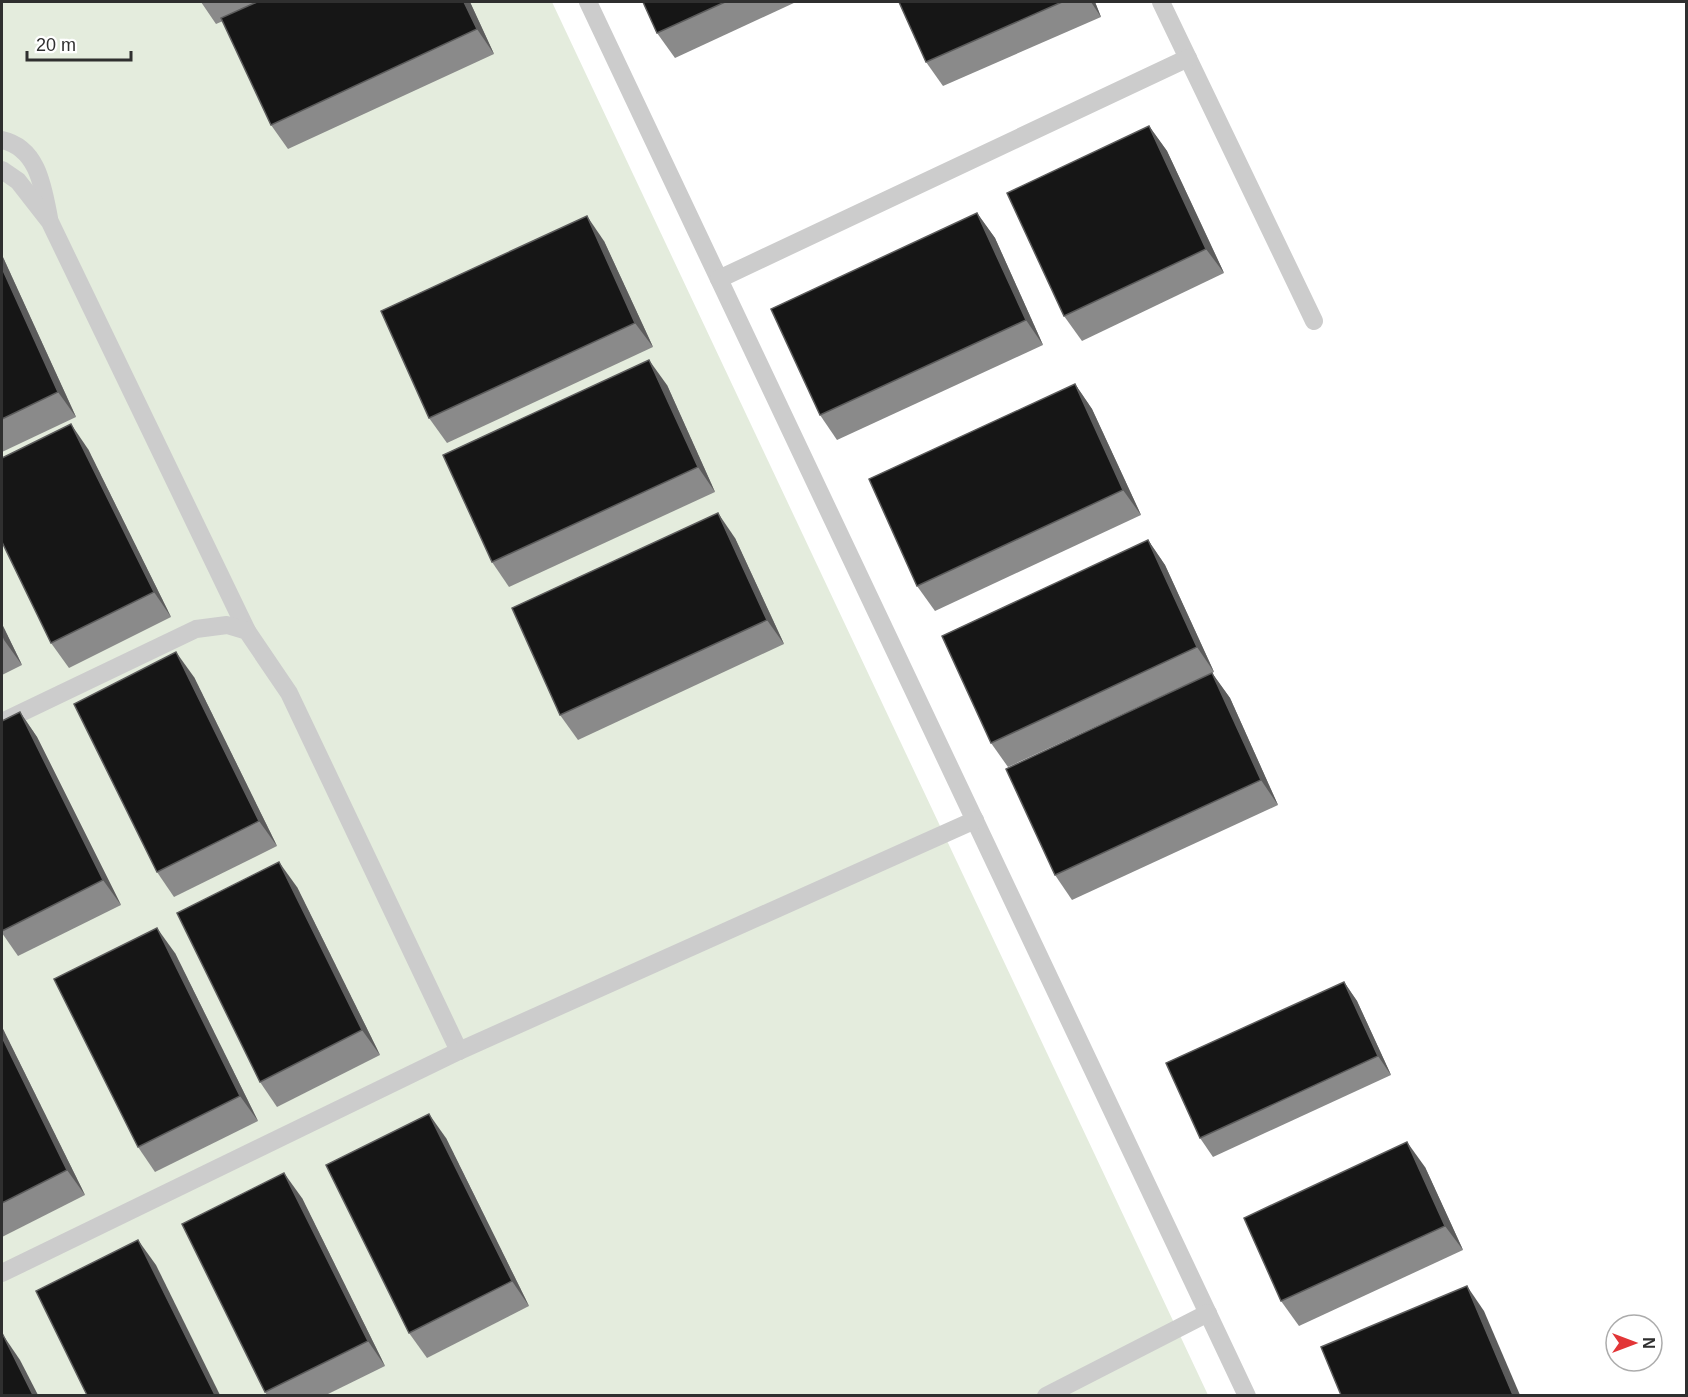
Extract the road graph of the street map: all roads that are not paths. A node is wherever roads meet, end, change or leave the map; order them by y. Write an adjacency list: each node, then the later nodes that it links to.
1 (588, 2): 7 (lane)
2 (1161, 2): 3 (lane)
3 (1188, 58): 7 (lane); 8 (lane)
4 (2, 140): 6 (lane)
5 (2, 170): 6 (lane)
6 (50, 222): 9 (lane)
7 (719, 279): 11 (lane)
8 (1314, 321)
9 (247, 631): 10 (lane); 12 (lane)
10 (2, 722)
11 (975, 820): 12 (lane); 14 (lane)
12 (459, 1051): 13 (lane)
13 (2, 1273)
14 (1208, 1313): 15 (lane); 16 (lane)
15 (1047, 1395)
16 (1247, 1395)

